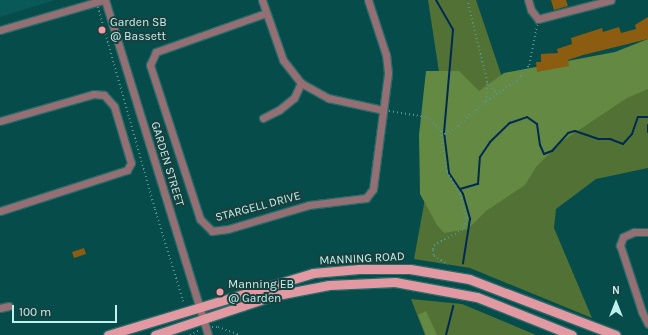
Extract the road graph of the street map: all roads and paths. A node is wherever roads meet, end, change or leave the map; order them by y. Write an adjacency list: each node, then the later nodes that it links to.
1 (262, 0): 7 (street)
2 (368, 0): 14 (street, STARGELL DRIVE)
3 (467, 0): 10 (path)
4 (528, 0): 8 (street)
5 (611, 0): 8 (street)
6 (101, 1): 9 (street); 23 (street, GARDEN STREET); 24 (path)
7 (266, 13): 11 (street); 14 (street, STARGELL DRIVE)
8 (538, 19): 12 (path)
9 (0, 30)
10 (487, 82): 12 (path); 13 (path)
11 (301, 83): 14 (street); 15 (street)
12 (499, 94): 13 (path)
13 (486, 101): 17 (path)
14 (383, 110): 17 (path)
15 (263, 118)
16 (0, 121): 18 (street)
17 (441, 130): 20 (path)
18 (0, 211)
19 (648, 232): 26 (street)
20 (448, 264)
21 (9, 306): 22 (street)
22 (0, 308)
23 (199, 308): 24 (main road, MANNING ROAD); 25 (street, GARDEN STREET); 31 (main road, MANNING ROAD)
24 (187, 311): 27 (main road, MANNING ROAD)
25 (203, 320): 28 (main road, MANNING ROAD); 29 (street, GARDEN STREET); 30 (main road, MANNING ROAD)
26 (648, 324)
27 (108, 335)
28 (155, 335)
29 (208, 335)
30 (572, 335)
31 (616, 335)

